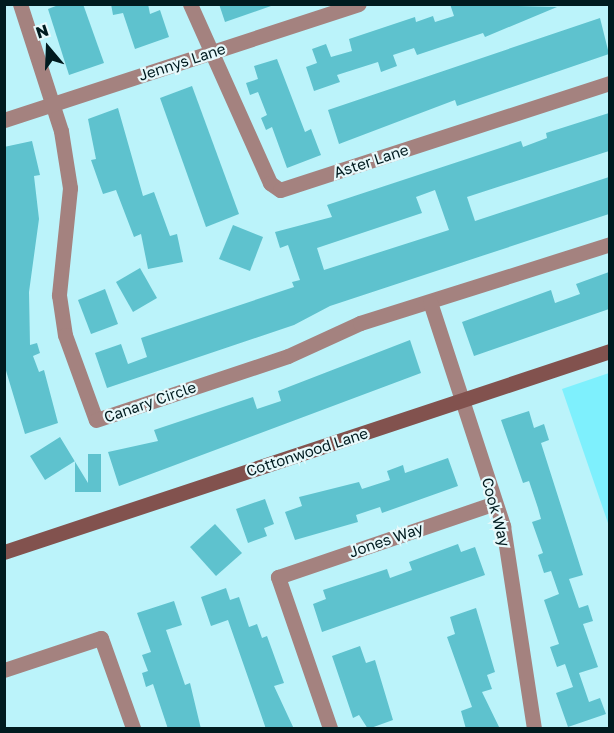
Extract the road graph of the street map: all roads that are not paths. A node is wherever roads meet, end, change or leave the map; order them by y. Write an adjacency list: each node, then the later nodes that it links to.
1 (20, 4): 6 (street, Canary Circle)
2 (190, 4): 4 (street)
3 (359, 4): 4 (street, Jennys Lane)
4 (212, 53): 5 (street, Aster Lane); 6 (street, Jennys Lane)
5 (609, 83)
6 (52, 104): 7 (street, Jennys Lane); 9 (street, Canary Circle)
7 (4, 120)
8 (609, 244): 9 (street, Canary Circle)
9 (430, 302): 11 (street, Cook Way)
10 (609, 351): 11 (main road, Cottonwood Lane)
11 (463, 400): 12 (street, Cook Way); 13 (main road, Cottonwood Lane)
12 (495, 503): 16 (street, Jones Way); 17 (street, Cook Way)
13 (4, 552)
14 (4, 670): 15 (street)
15 (133, 729)
16 (330, 729)
17 (534, 729)

